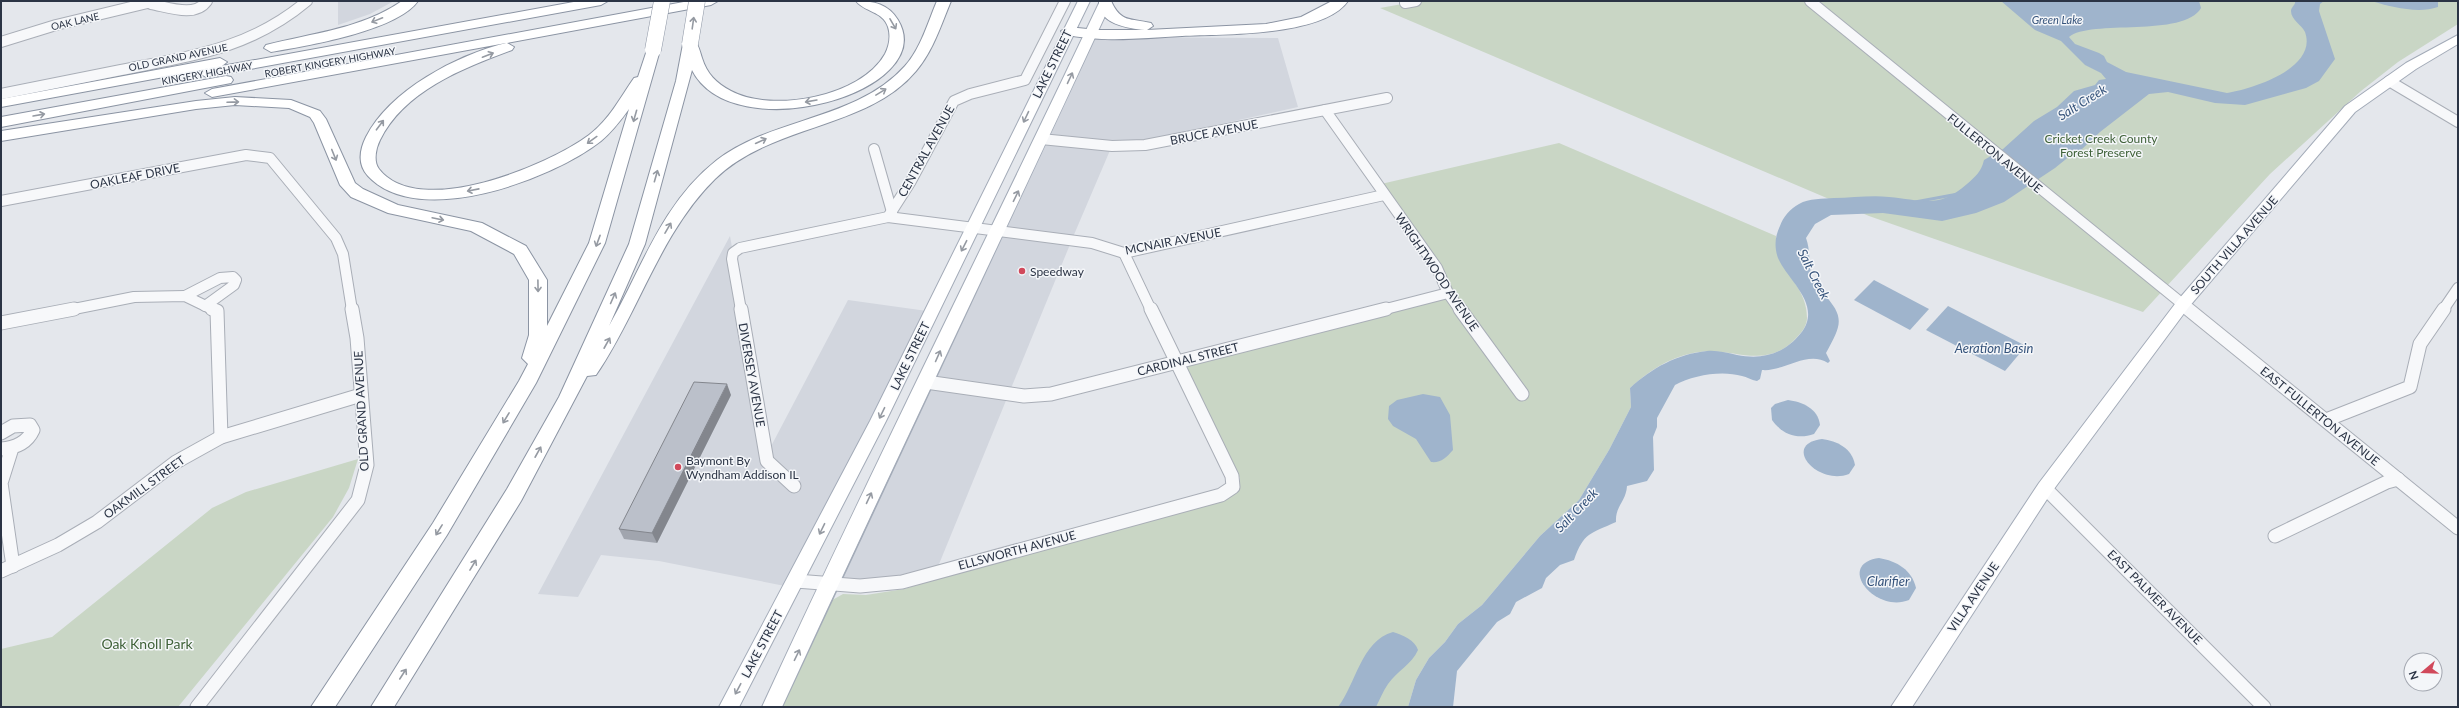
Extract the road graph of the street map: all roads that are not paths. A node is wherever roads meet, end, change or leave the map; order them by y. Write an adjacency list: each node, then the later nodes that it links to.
1 (207, 1): 17 (street, OAK LANE)
2 (307, 1): 28 (street, OLD GRAND AVENUE)
3 (411, 1): 28 (highway, one-way to 28)
4 (549, 1): 28 (highway)
5 (601, 1): 33 (highway, KINGERY HIGHWAY)
6 (661, 1): 27 (highway, bridge); 35 (highway, ROBERT KINGERY HIGHWAY, one-way to 6)
7 (696, 1): 26 (highway, one-way to 7, bridge)
8 (711, 1): 20 (highway)
9 (863, 1): 26 (highway, one-way to 26)
10 (944, 1): 60 (highway, one-way to 10)
11 (1065, 1): 44 (street, CENTRAL AVENUE)
12 (1084, 1): 22 (main road, LAKE STREET)
13 (1322, 1): 21 (highway)
14 (1342, 1): 23 (highway)
15 (1416, 1): 19 (street)
16 (1810, 1): 52 (street, FULLERTON AVENUE)
17 (154, 2): 25 (street, OAK LANE)
18 (1106, 2): 21 (highway); 23 (main road, LAKE STREET)
19 (1405, 3)
20 (638, 15): 27 (highway, one-way to 20); 37 (highway)
21 (1146, 26): 23 (highway)
22 (1068, 31): 23 (highway); 45 (main road, LAKE STREET, one-way to 45)
23 (1090, 32): 39 (main road, LAKE STREET, one-way to 23)
24 (2458, 39): 29 (main road, SOUTH VILLA AVENUE)
25 (1, 42)
26 (690, 44): 60 (highway, one-way to 26)
27 (651, 58): 57 (highway, one-way to 57)
28 (108, 78): 30 (street, OLD GRAND AVENUE); 32 (highway)
29 (2389, 81): 36 (street); 52 (main road, SOUTH VILLA AVENUE)
30 (1, 94)
31 (1387, 98): 34 (street, BRUCE AVENUE)
32 (1, 103)
33 (1, 109)
34 (1325, 110): 39 (street, BRUCE AVENUE); 42 (street, WRIGHTWOOD AVENUE)
35 (1, 122)
36 (2458, 122)
37 (1, 133)
38 (1, 136): 57 (highway, one-way to 57)
39 (1041, 139): 46 (main road, LAKE STREET, one-way to 39)
40 (874, 149): 44 (street)
41 (270, 158): 43 (street, OAKLEAF DRIVE); 59 (street, OLD GRAND AVENUE)
42 (1384, 195): 48 (street, MCNAIR AVENUE); 50 (street, WRIGHTWOOD AVENUE)
43 (1, 201)
44 (890, 215): 45 (street, MCNAIR AVENUE); 47 (street, MCNAIR AVENUE)
45 (974, 228): 46 (street, MCNAIR AVENUE); 71 (main road, LAKE STREET, one-way to 71)
46 (999, 231): 48 (street, MCNAIR AVENUE); 56 (main road, LAKE STREET, one-way to 46)
47 (733, 253): 66 (street, DIVERSEY AVENUE)
48 (1124, 253): 55 (street)
49 (2458, 288): 61 (street)
50 (1448, 293): 55 (street, CARDINAL STREET); 58 (street, WRIGHTWOOD AVENUE)
51 (186, 296): 53 (street); 53 (street); 54 (street)
52 (2183, 304): 61 (street, EAST FULLERTON AVENUE); 67 (main road, SOUTH VILLA AVENUE)
53 (205, 306): 63 (street)
54 (1, 323)
55 (1177, 362): 56 (street, CARDINAL STREET); 72 (street, ELLSWORTH AVENUE)
56 (926, 382): 72 (main road, LAKE STREET, one-way to 56)
57 (522, 392): 75 (highway, one-way to 75)
58 (1522, 394)
59 (362, 395): 63 (street, OAKMILL STREET); 74 (street, OLD GRAND AVENUE)
60 (568, 398): 76 (highway, one-way to 60)
61 (2326, 420): 65 (street, EAST FULLERTON AVENUE)
62 (1, 434): 64 (street)
63 (221, 437): 70 (street, OAKMILL STREET)
64 (6, 448): 70 (street)
65 (2398, 479): 68 (street, EAST FULLERTON AVENUE); 69 (street)
66 (794, 486)
67 (2045, 488): 73 (street, EAST PALMER AVENUE); 79 (main road, VILLA AVENUE)
68 (2458, 528)
69 (2275, 536)
70 (7, 569)
71 (796, 581): 72 (street, ELLSWORTH AVENUE); 77 (main road, LAKE STREET, one-way to 77)
72 (829, 584): 78 (main road, LAKE STREET, one-way to 72)
73 (2259, 706)
74 (197, 707)
75 (322, 707)
76 (382, 707)
77 (729, 707)
78 (772, 707)
79 (1901, 707)

